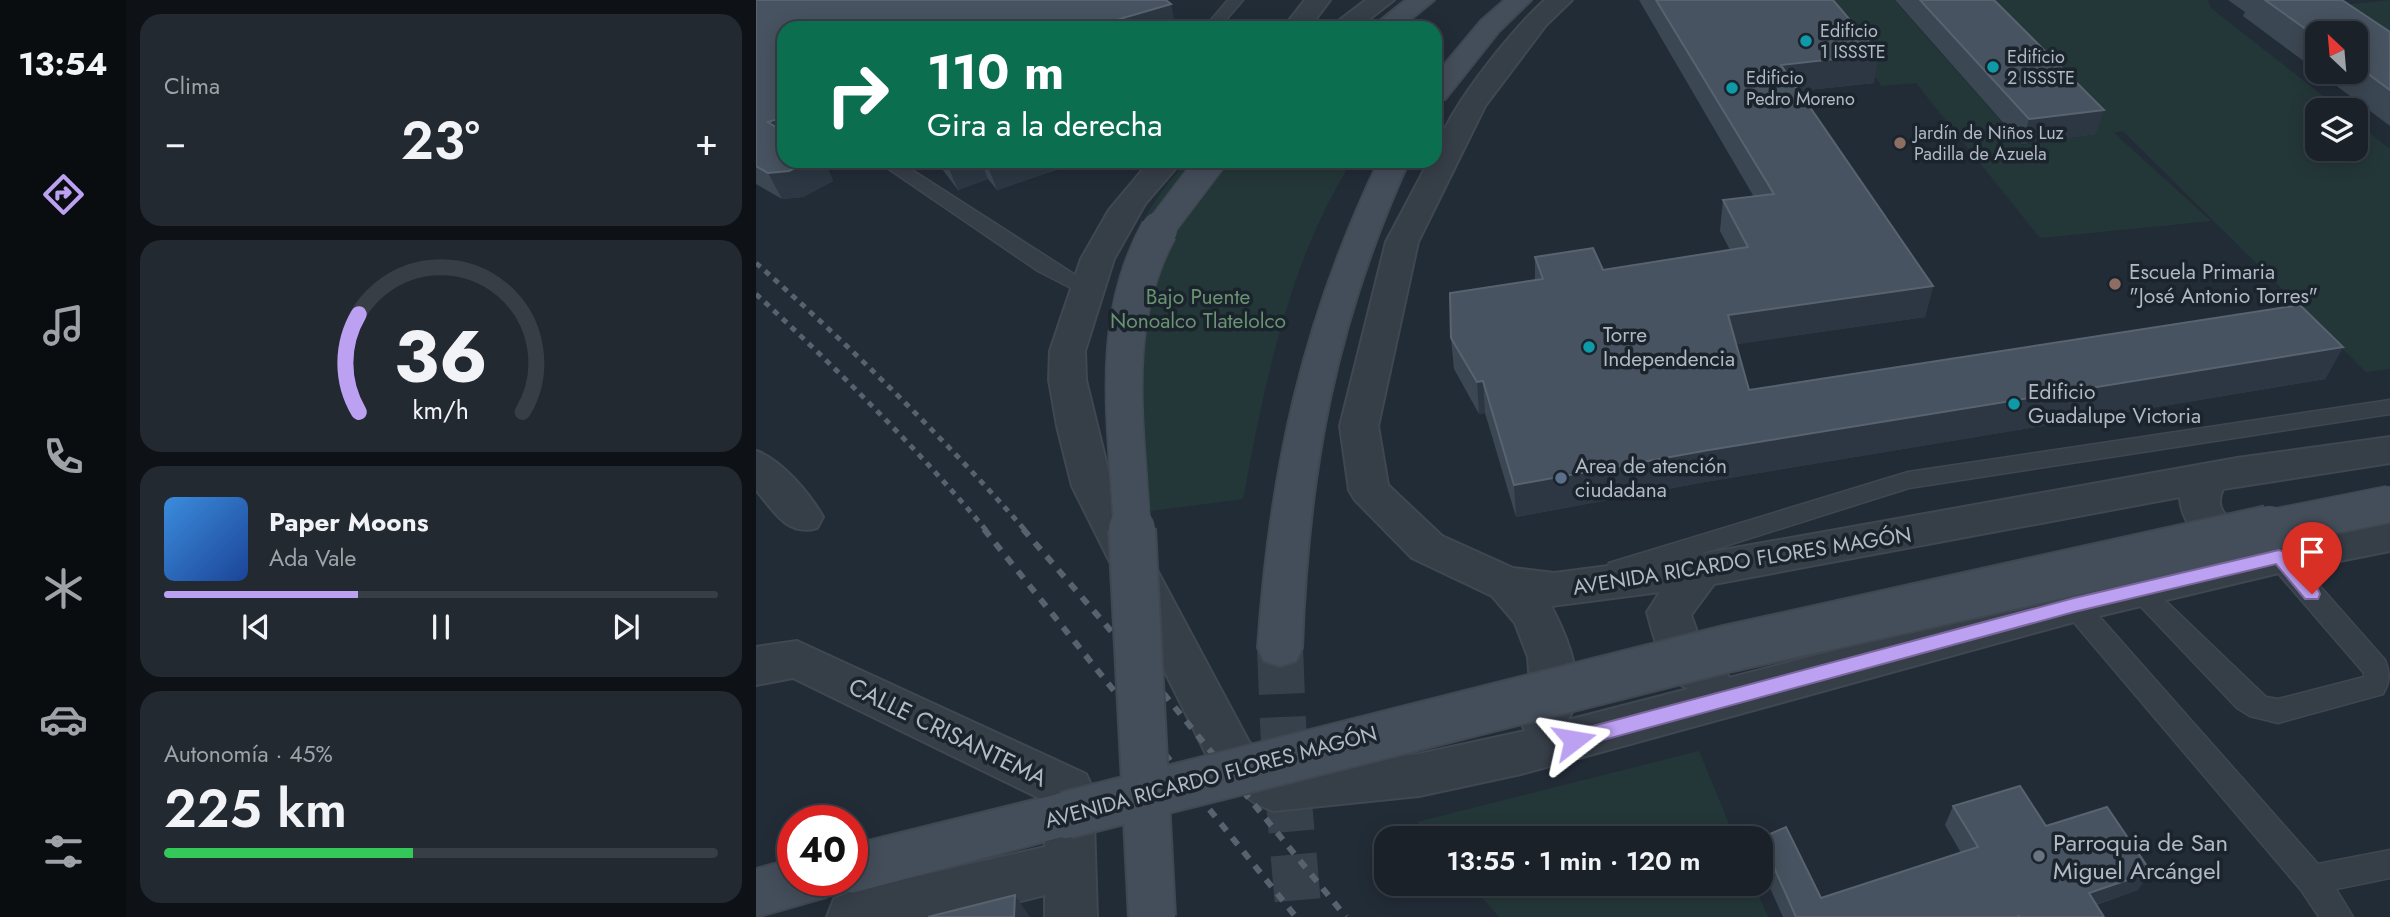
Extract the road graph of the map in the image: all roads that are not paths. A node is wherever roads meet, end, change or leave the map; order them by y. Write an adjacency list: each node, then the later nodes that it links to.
1 (1236, 0): 7 (lane)
2 (1318, 0): 8 (street)
3 (1382, 0): 9 (street)
4 (1422, 0): 10 (main road)
5 (1519, 0): 11 (main road)
6 (1560, 0): 12 (street, AVENIDA RICARDO FLORES MAGÓN)
7 (1217, 21)
8 (1302, 21)
9 (1352, 21)
10 (1394, 21)
11 (1442, 84)
12 (1442, 164)
13 (896, 168): 18 (lane)
14 (1160, 168): 18 (street)
15 (1205, 168): 44 (main road, bridge)
16 (1391, 168): 32 (main road)
17 (1440, 168): 28 (street, AVENIDA RICARDO FLORES MAGÓN)
18 (1084, 287): 35 (street)
19 (2390, 407): 29 (lane)
20 (2390, 450): 22 (street, AVENIDA RICARDO FLORES MAGÓN)
21 (756, 465): 24 (street)
22 (2210, 477): 26 (street); 27 (street, AVENIDA RICARDO FLORES MAGÓN)
23 (2390, 504): 37 (main road, AVENIDA RICARDO FLORES MAGÓN, bridge)
24 (803, 517)
25 (2390, 536): 26 (street)
26 (2279, 557): 30 (street); 30 (lane)
27 (1701, 570): 29 (street, AVENIDA RICARDO FLORES MAGÓN); 34 (street)
28 (1507, 584): 29 (street, AVENIDA RICARDO FLORES MAGÓN); 35 (street)
29 (1555, 590)
30 (2139, 590): 31 (street)
31 (2074, 605): 34 (street); 39 (lane)
32 (1280, 648)
33 (756, 666): 38 (street, CALLE CRISANTEMA)
34 (1754, 691): 35 (street)
35 (1521, 753)
36 (2390, 864): 39 (lane)
37 (868, 865)
38 (1070, 865): 42 (street); 43 (street)
39 (2312, 880): 45 (lane)
40 (777, 888): 41 (main road)
41 (756, 894)
42 (853, 917)
43 (1070, 917)
44 (1152, 917)
45 (2337, 917)

